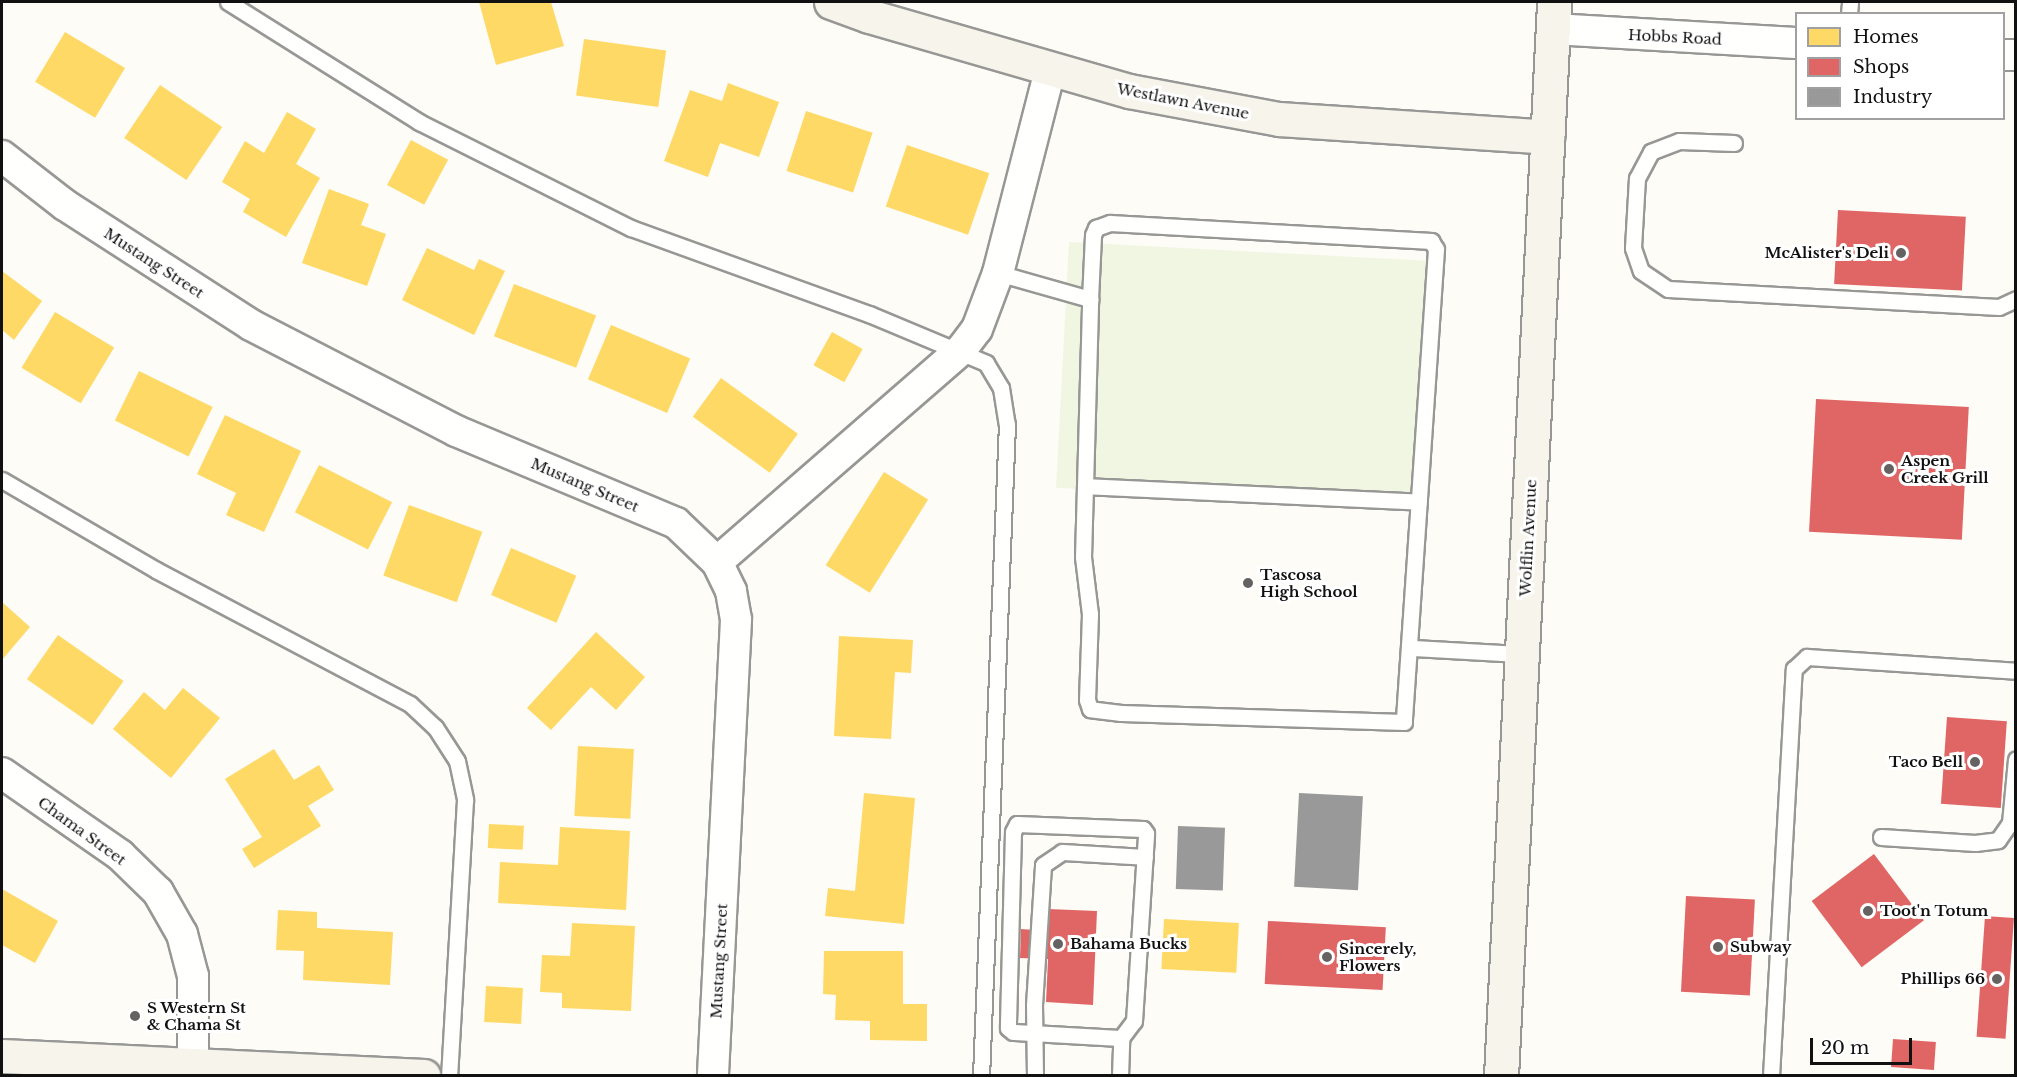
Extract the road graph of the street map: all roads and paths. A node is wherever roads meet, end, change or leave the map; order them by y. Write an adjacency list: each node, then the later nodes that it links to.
1 (228, 2): 12 (lane)
2 (831, 2): 5 (main road, Westlawn Avenue)
3 (1554, 15): 4 (street, Hobbs Road); 6 (main road, Wolflin Avenue)
4 (1795, 43)
5 (1050, 70): 6 (main road, Westlawn Avenue); 9 (street)
6 (1547, 137): 18 (main road, Wolflin Avenue)
7 (1734, 143): 11 (lane)
8 (2, 156): 16 (street, Mustang Street)
9 (998, 273): 10 (lane); 12 (street)
10 (1090, 299): 14 (lane); 15 (lane)
11 (2016, 299)
12 (961, 350): 16 (street); 31 (lane)
13 (2, 480): 29 (lane)
14 (1085, 486): 15 (lane); 17 (lane)
15 (1419, 502): 17 (lane)
16 (717, 562): 30 (street, Mustang Street)
17 (1412, 648): 18 (lane)
18 (1521, 654): 34 (main road, Wolflin Avenue)
19 (2016, 671): 35 (lane)
20 (2016, 759): 22 (lane)
21 (2, 773): 27 (street, Chama Street)
22 (1881, 837)
23 (1145, 857): 24 (lane); 24 (lane); 25 (lane)
24 (1036, 1033): 25 (lane); 32 (lane)
25 (1121, 1038): 33 (lane)
26 (2, 1056): 27 (main road)
27 (194, 1065): 28 (main road)
28 (424, 1076)
29 (449, 1076)
30 (713, 1076)
31 (981, 1076)
32 (1035, 1076)
33 (1120, 1076)
34 (1501, 1076)
35 (1770, 1076)

